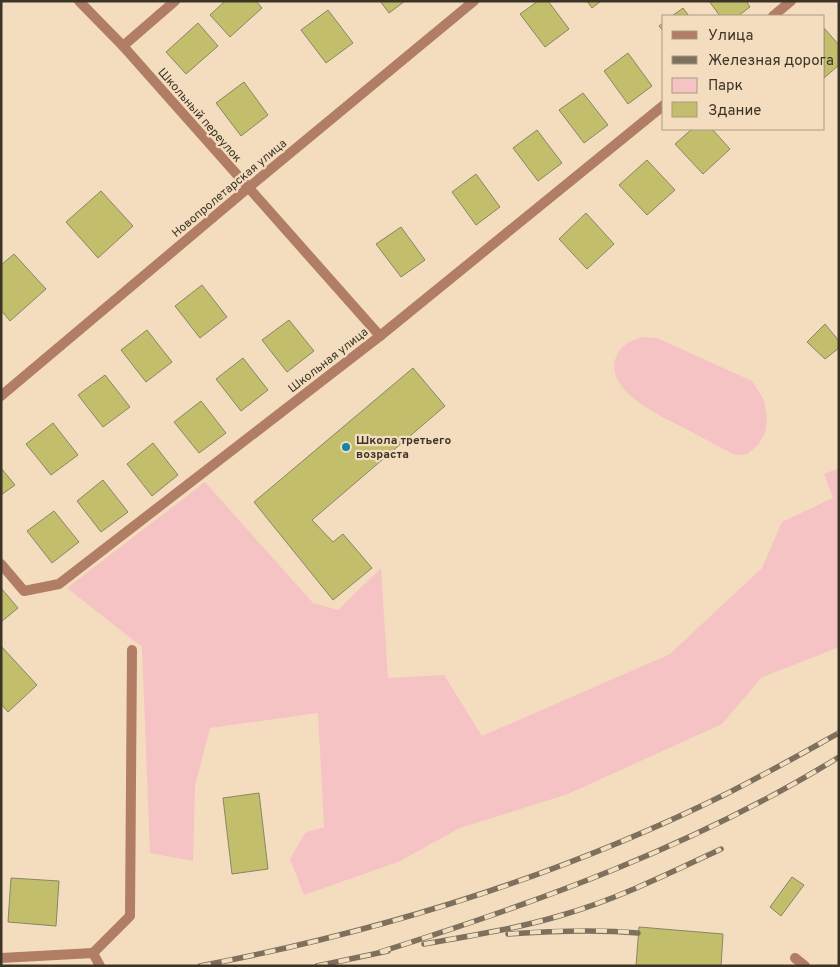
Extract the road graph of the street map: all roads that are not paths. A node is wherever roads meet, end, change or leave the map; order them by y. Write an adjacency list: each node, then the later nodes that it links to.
1 (79, 1): 6 (street, Школьный переулок)
2 (175, 1): 6 (street)
3 (474, 1): 8 (street, Новопролетарская улица)
4 (791, 1): 5 (street)
5 (773, 15)
6 (123, 46): 8 (street, Школьный переулок)
7 (662, 107): 9 (street, Школьная улица)
8 (248, 188): 9 (street, Школьный переулок); 10 (street, Новопролетарская улица)
9 (380, 336): 11 (street, Школьная улица)
10 (1, 396)
11 (1, 564)
12 (132, 650): 13 (street)
13 (92, 953): 14 (street); 16 (street)
14 (1, 958)
15 (795, 958): 17 (street)
16 (100, 966)
17 (805, 966)

